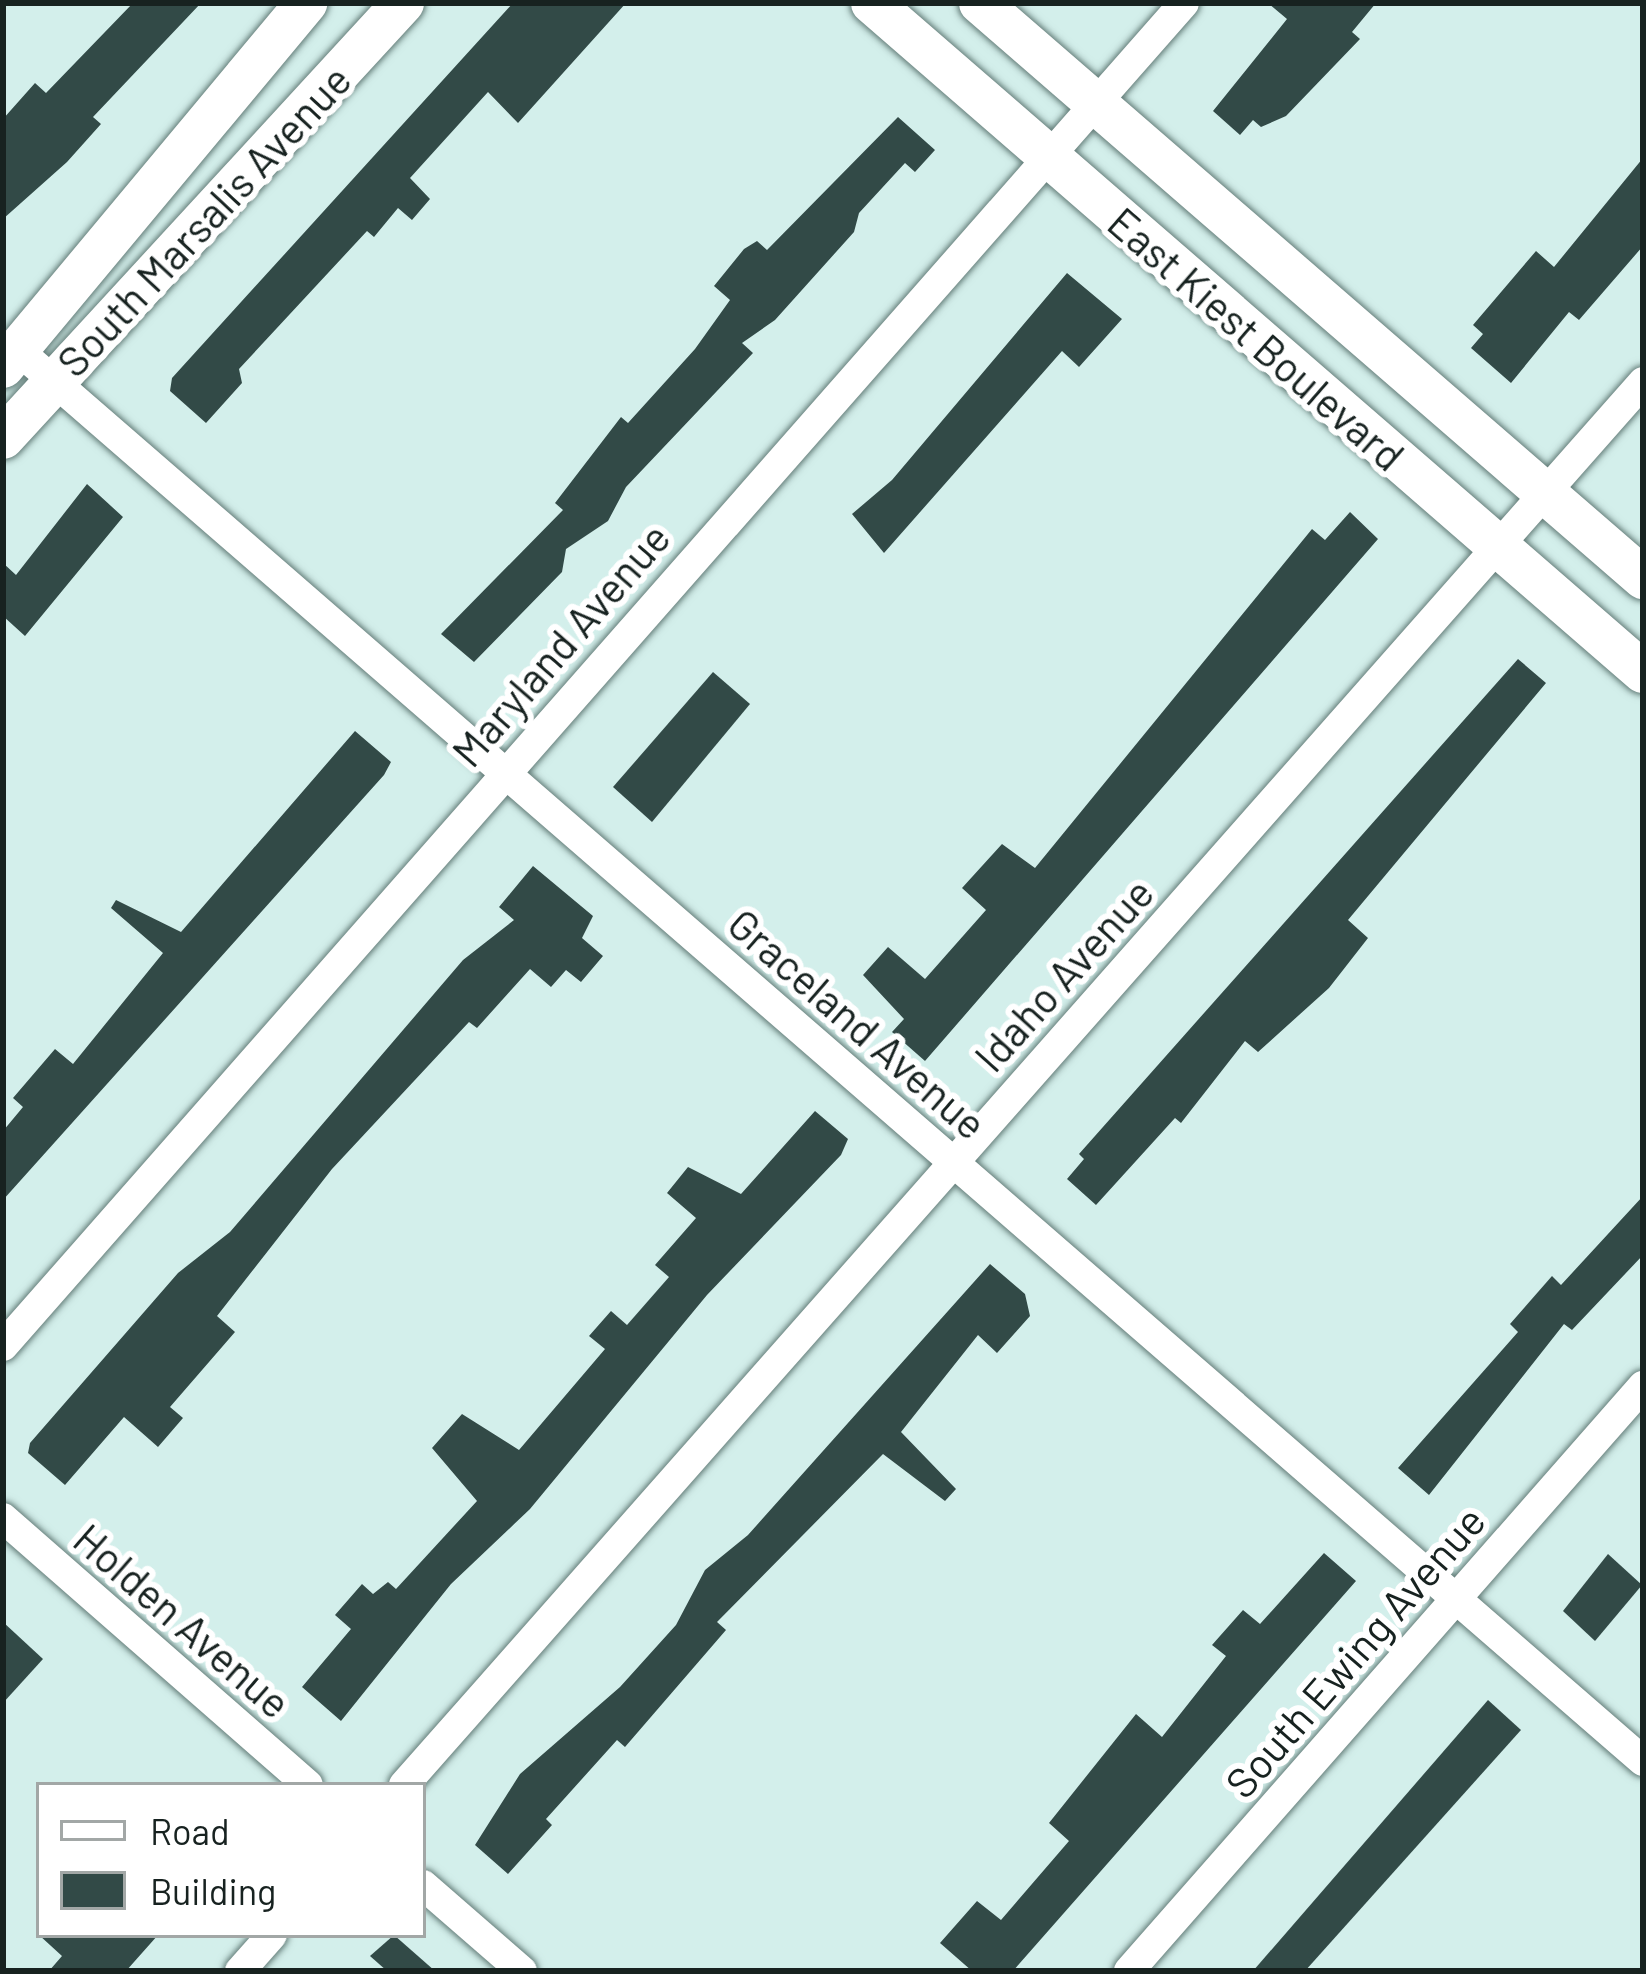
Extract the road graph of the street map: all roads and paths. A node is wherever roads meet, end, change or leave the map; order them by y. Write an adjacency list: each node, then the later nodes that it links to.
1 (306, 3): 8 (main road, South Marsalis Avenue)
2 (403, 3): 9 (main road, South Marsalis Avenue)
3 (872, 3): 7 (main road, East Kiest Boulevard)
4 (980, 3): 6 (main road, East Kiest Boulevard)
5 (1184, 3): 6 (street, Maryland Avenue)
6 (1096, 104): 7 (street, Maryland Avenue); 12 (main road, East Kiest Boulevard)
7 (1048, 155): 13 (main road, East Kiest Boulevard); 16 (street, Maryland Avenue)
8 (10, 358): 9 (street, Graceland Avenue)
9 (53, 381): 11 (main road, South Marsalis Avenue); 16 (street, Graceland Avenue)
10 (1643, 382): 12 (street, Idaho Avenue)
11 (3, 438)
12 (1546, 494): 13 (street, Idaho Avenue); 14 (main road, East Kiest Boulevard)
13 (1501, 549): 15 (main road, East Kiest Boulevard); 17 (street, Idaho Avenue)
14 (1643, 578)
15 (1643, 673)
16 (503, 771): 17 (street, Graceland Avenue); 18 (street, Maryland Avenue)
17 (954, 1159): 21 (street, Graceland Avenue); 24 (street, Idaho Avenue)
18 (3, 1346)
19 (1643, 1386): 21 (street, South Ewing Avenue)
20 (3, 1518): 23 (street, Holden Avenue)
21 (1455, 1599): 22 (street, Graceland Avenue); 29 (street, South Ewing Avenue)
22 (1643, 1761)
23 (305, 1782)
24 (407, 1782)
25 (426, 1888): 28 (street)
26 (269, 1938): 27 (street)
27 (240, 1971)
28 (522, 1971)
29 (1129, 1971)

